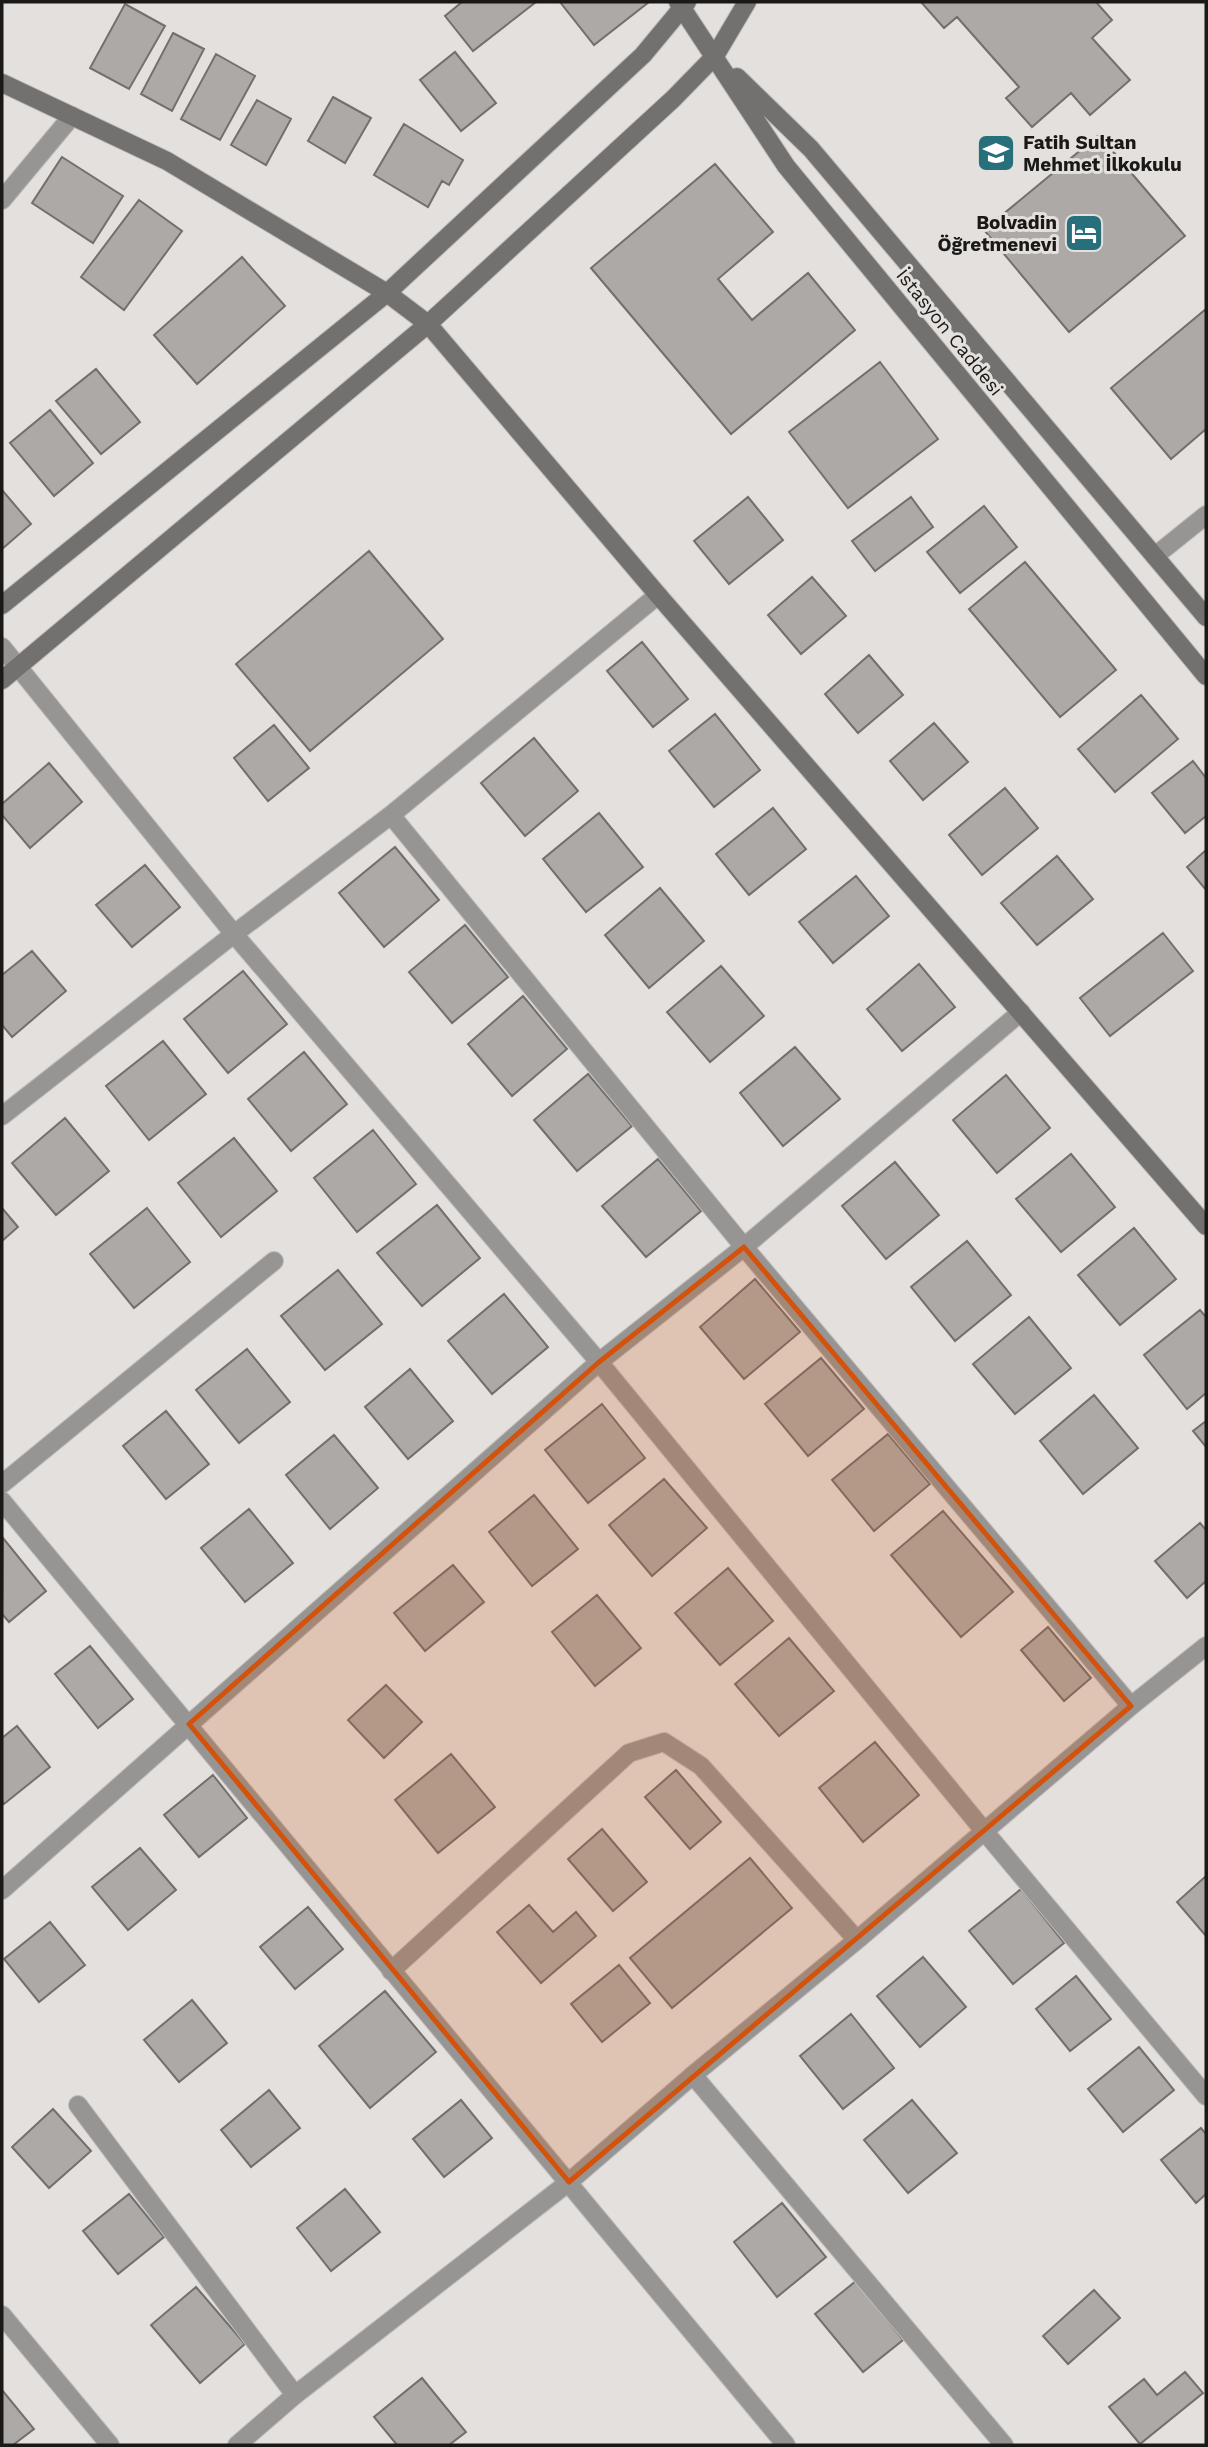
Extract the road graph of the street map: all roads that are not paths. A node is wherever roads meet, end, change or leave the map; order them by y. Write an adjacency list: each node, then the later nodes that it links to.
1 (747, 2): 3 (main road)
2 (683, 4): 3 (main road, İstasyon Caddesi); 7 (main road)
3 (715, 56): 8 (main road); 10 (main road); 16 (main road, İstasyon Caddesi)
4 (2, 82): 5 (main road)
5 (72, 116): 6 (street); 7 (main road)
6 (2, 201)
7 (387, 293): 8 (main road); 12 (main road)
8 (428, 324): 11 (main road); 15 (main road)
9 (1206, 515): 10 (street)
10 (1155, 556): 13 (main road)
11 (658, 595): 18 (street); 20 (main road)
12 (2, 605)
13 (1206, 617)
14 (2, 647): 15 (street)
15 (17, 668): 17 (main road); 19 (street)
16 (1206, 676)
17 (2, 680)
18 (390, 815): 19 (street); 23 (street)
19 (234, 934): 21 (street); 25 (street)
20 (1021, 1012): 22 (main road); 23 (street)
21 (2, 1116)
22 (1206, 1226)
23 (744, 1247): 25 (street); 29 (street)
24 (274, 1261): 26 (street)
25 (599, 1362): 30 (street); 31 (street)
26 (2, 1484)
27 (2, 1501): 30 (street)
28 (1206, 1646): 29 (street)
29 (1131, 1706): 31 (street)
30 (189, 1724): 32 (street); 34 (street)
31 (985, 1832): 33 (street); 36 (street)
32 (2, 1890)
33 (858, 1940): 34 (street); 35 (street)
34 (391, 1971): 38 (street)
35 (693, 2075): 38 (street); 44 (street)
36 (1206, 2096)
37 (78, 2105): 40 (street)
38 (569, 2182): 40 (street); 43 (street)
39 (2, 2315): 41 (street)
40 (295, 2395): 42 (street)
41 (110, 2445)
42 (237, 2445)
43 (786, 2445)
44 (1004, 2445)

